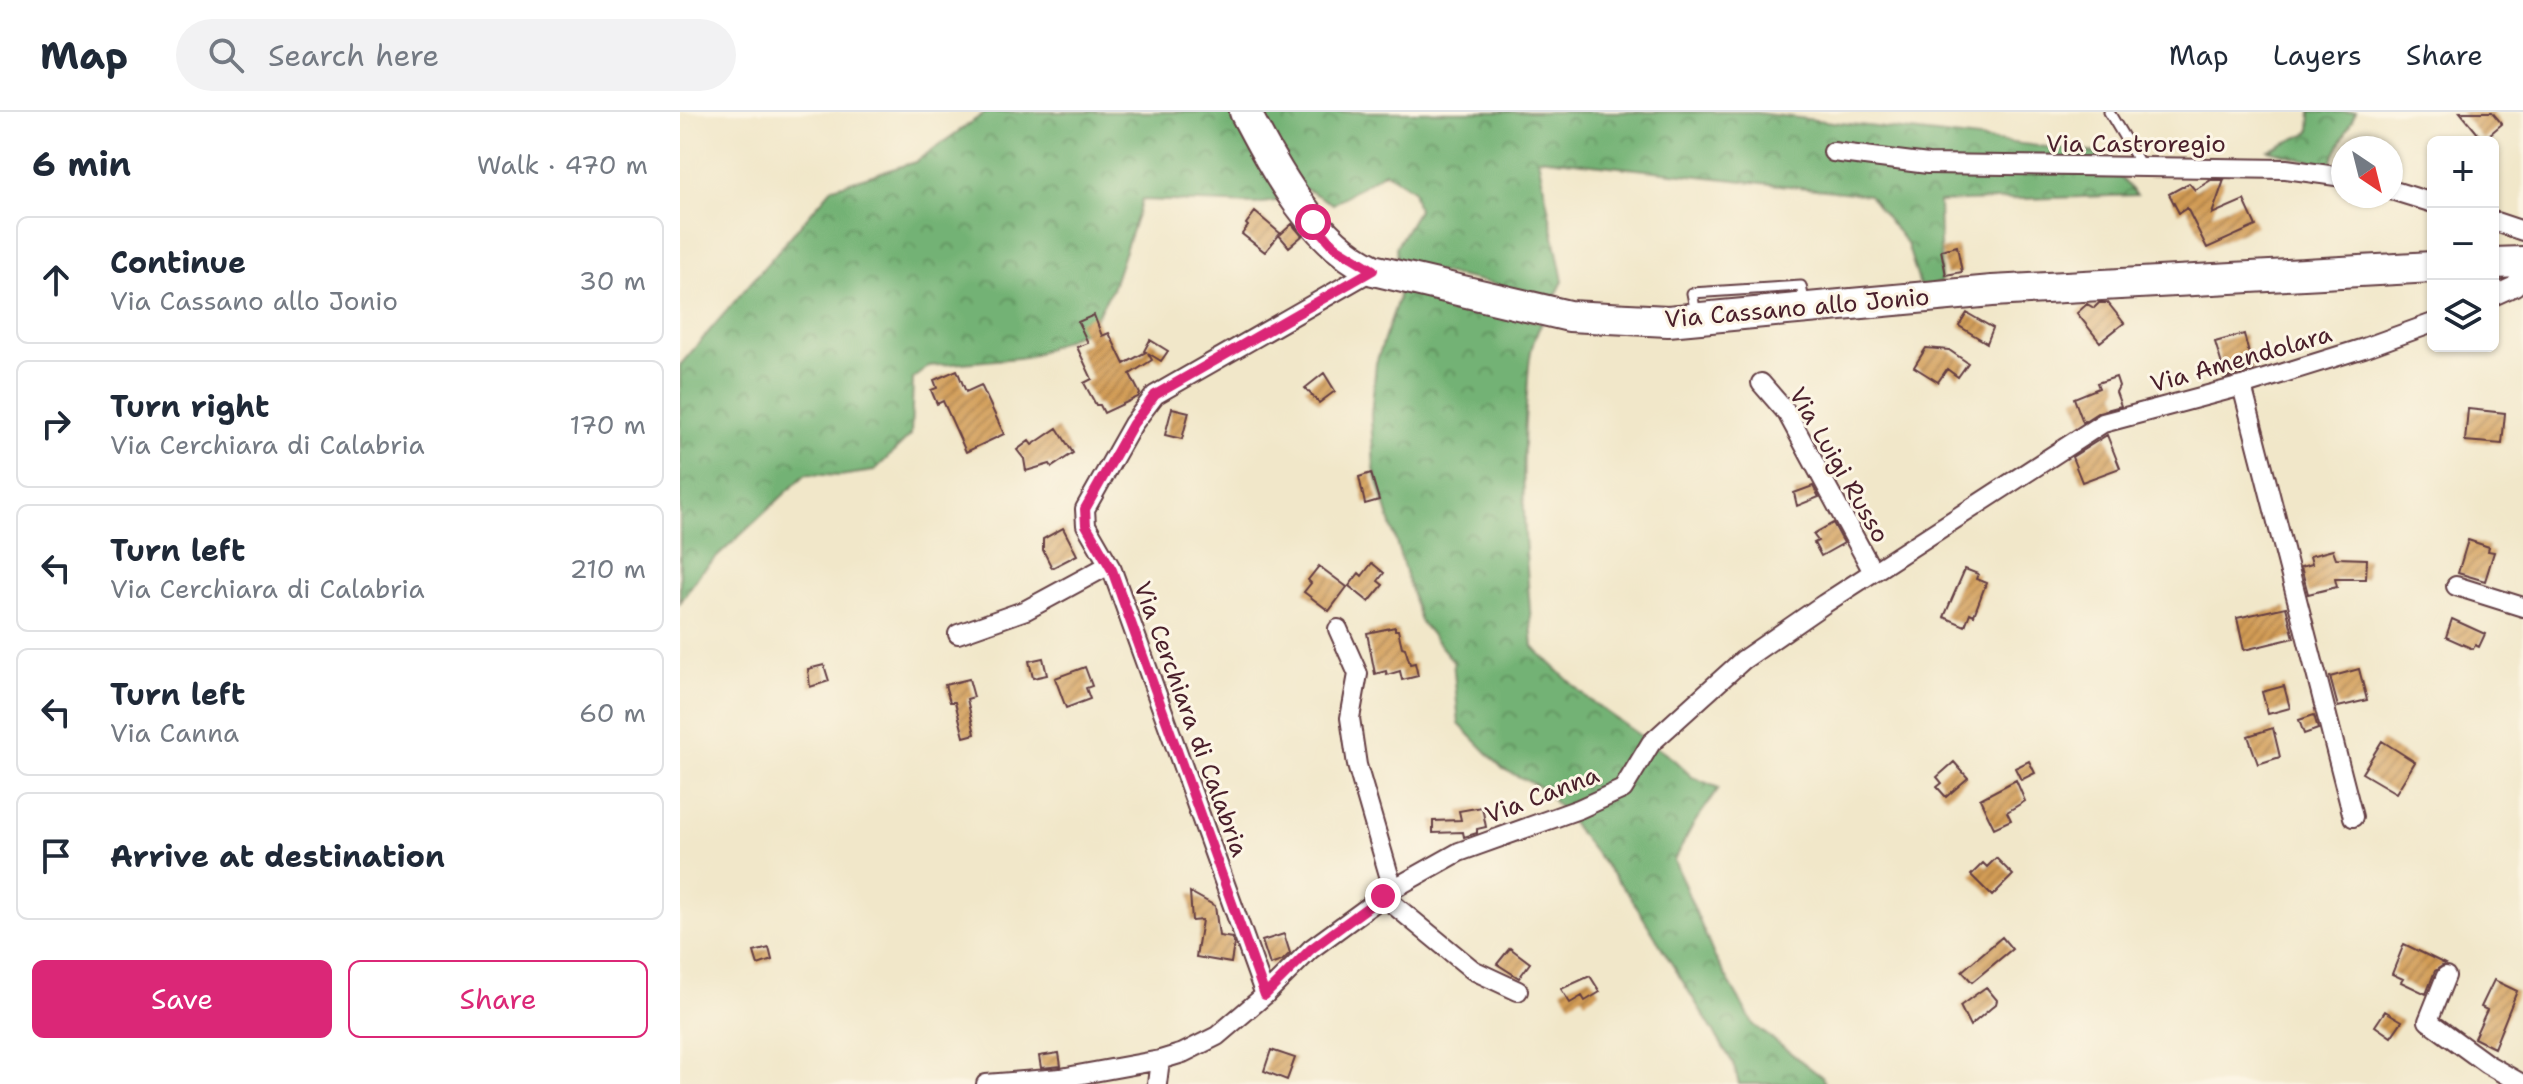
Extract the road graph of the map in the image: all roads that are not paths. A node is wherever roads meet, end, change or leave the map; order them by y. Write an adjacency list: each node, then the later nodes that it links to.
1 (1245, 112): 12 (main road, Via Cassano allo Jonio)
2 (2109, 112): 4 (lane)
3 (1833, 152): 4 (street, Via Castroregio)
4 (2142, 167): 5 (street, Via Castroregio)
5 (2331, 175)
6 (2403, 194): 7 (street)
7 (2427, 201)
8 (2499, 223): 9 (street)
9 (2523, 231)
10 (2512, 262): 13 (street)
11 (2427, 267): 12 (main road, Via Cassano allo Jonio)
12 (1373, 270): 18 (street, Via Cerchiara di Calabria)
13 (2499, 293)
14 (2427, 325): 16 (street, Via Amendolara)
15 (1761, 383): 19 (street, Via Luigi Russo)
16 (2242, 386): 17 (street, Via Amendolara); 24 (street)
17 (2065, 446): 19 (street, Via Canna)
18 (1109, 565): 23 (street); 28 (street, Via Cerchiara di Calabria)
19 (1873, 572): 25 (street, Via Canna)
20 (2456, 586): 21 (street)
21 (2523, 607)
22 (1338, 629): 25 (street)
23 (958, 634)
24 (2353, 817)
25 (1388, 893): 27 (street); 28 (street, Via Canna)
26 (2446, 976): 32 (street)
27 (1518, 991)
28 (1265, 995): 29 (street, Via Canna)
29 (1160, 1060): 30 (street, Via Canna); 31 (street)
30 (986, 1084)
31 (1157, 1084)
32 (2522, 1084)

